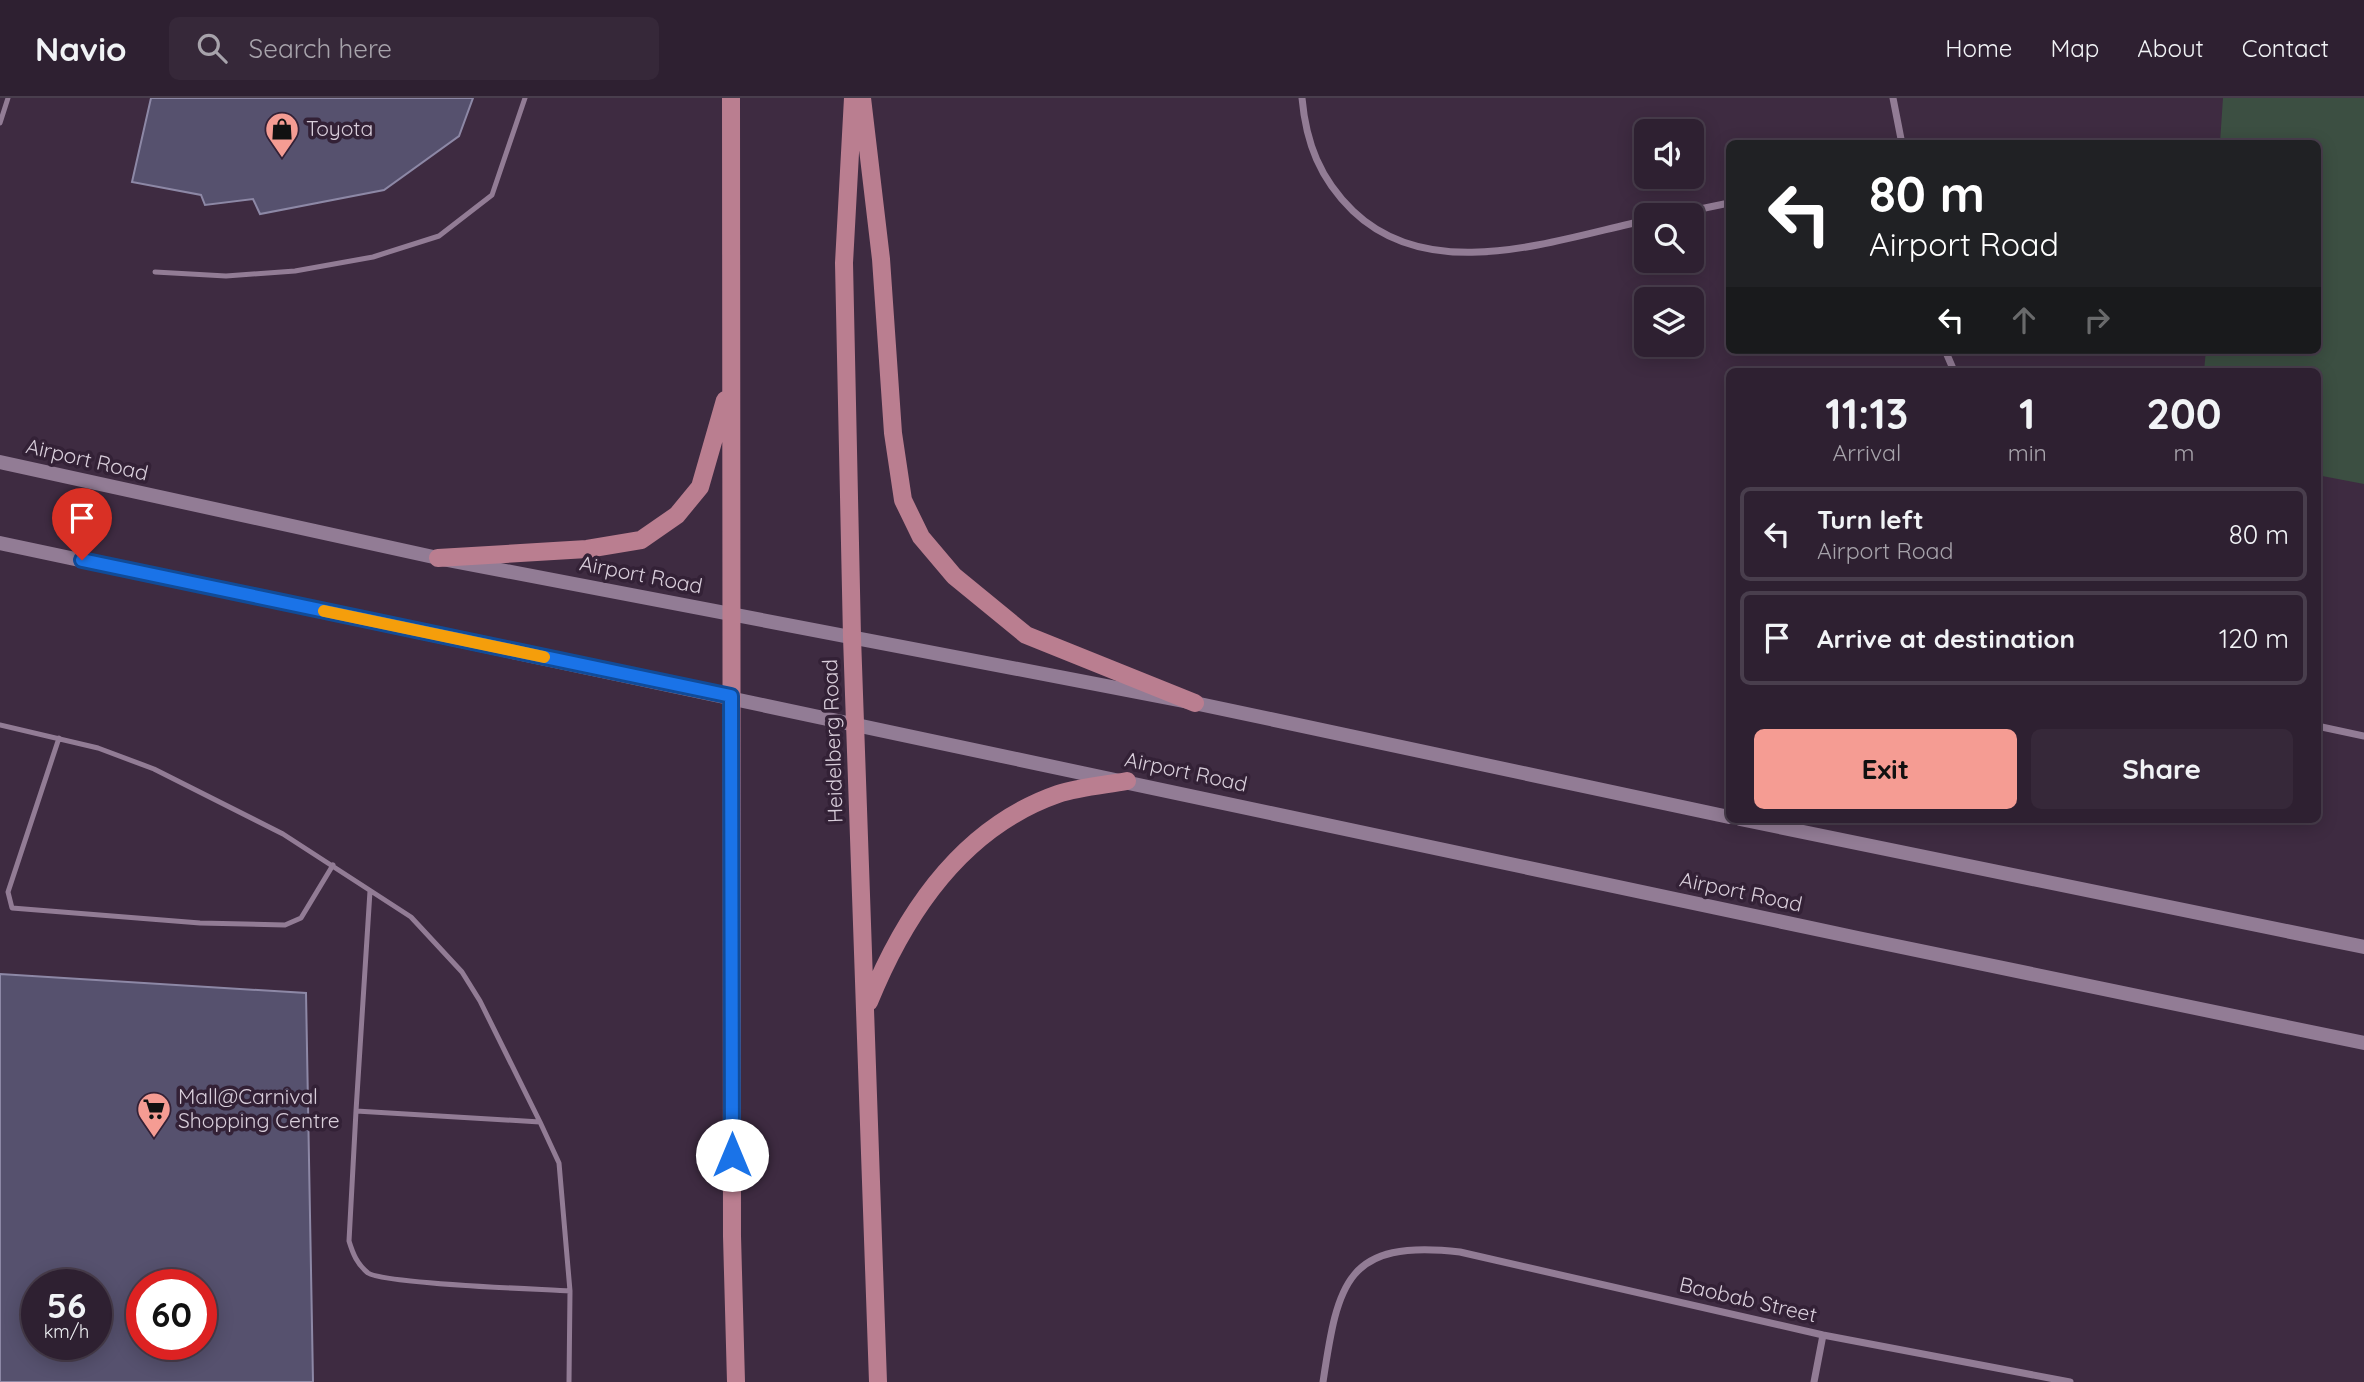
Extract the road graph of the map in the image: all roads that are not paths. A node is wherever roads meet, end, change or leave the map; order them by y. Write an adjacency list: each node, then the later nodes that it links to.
1 (8, 98): 8 (lane)
2 (526, 98): 13 (lane)
3 (731, 98): 14 (main road)
4 (853, 98): 19 (main road, Heidelberg Road)
5 (862, 98): 21 (main road)
6 (1302, 98): 12 (street)
7 (1893, 98): 9 (street)
8 (0, 123)
9 (1901, 140)
10 (1726, 204): 11 (street)
11 (1704, 208)
12 (1634, 223)
13 (155, 272)
14 (732, 368): 17 (main road); 18 (main road)
15 (0, 462): 17 (main road, Airport Road)
16 (0, 543): 20 (main road, Airport Road)
17 (438, 558): 18 (main road, Airport Road)
18 (732, 614): 19 (main road, Airport Road); 20 (main road)
19 (852, 637): 21 (main road, Airport Road); 22 (main road, Heidelberg Road)
20 (731, 696): 22 (main road, Airport Road); 40 (main road)
21 (1195, 703): 28 (main road, Airport Road)
22 (855, 723): 27 (main road, Airport Road); 33 (main road, Heidelberg Road)
23 (0, 725): 26 (lane)
24 (2321, 727): 25 (street)
25 (2364, 736)
26 (59, 738): 30 (lane); 30 (lane)
27 (1127, 781): 33 (main road); 34 (main road, Airport Road)
28 (1726, 816)
29 (1760, 823): 32 (main road)
30 (333, 865): 31 (lane)
31 (370, 891): 35 (lane); 36 (lane)
32 (2364, 947)
33 (866, 1008): 41 (main road, Heidelberg Road)
34 (2364, 1043)
35 (356, 1111): 36 (lane); 37 (lane)
36 (540, 1122): 37 (lane)
37 (570, 1291): 39 (lane)
38 (1823, 1335): 42 (street, Baobab Street); 43 (street); 44 (street, Baobab Street)
39 (569, 1382)
40 (736, 1382)
41 (878, 1382)
42 (1323, 1382)
43 (1814, 1382)
44 (2070, 1382)

